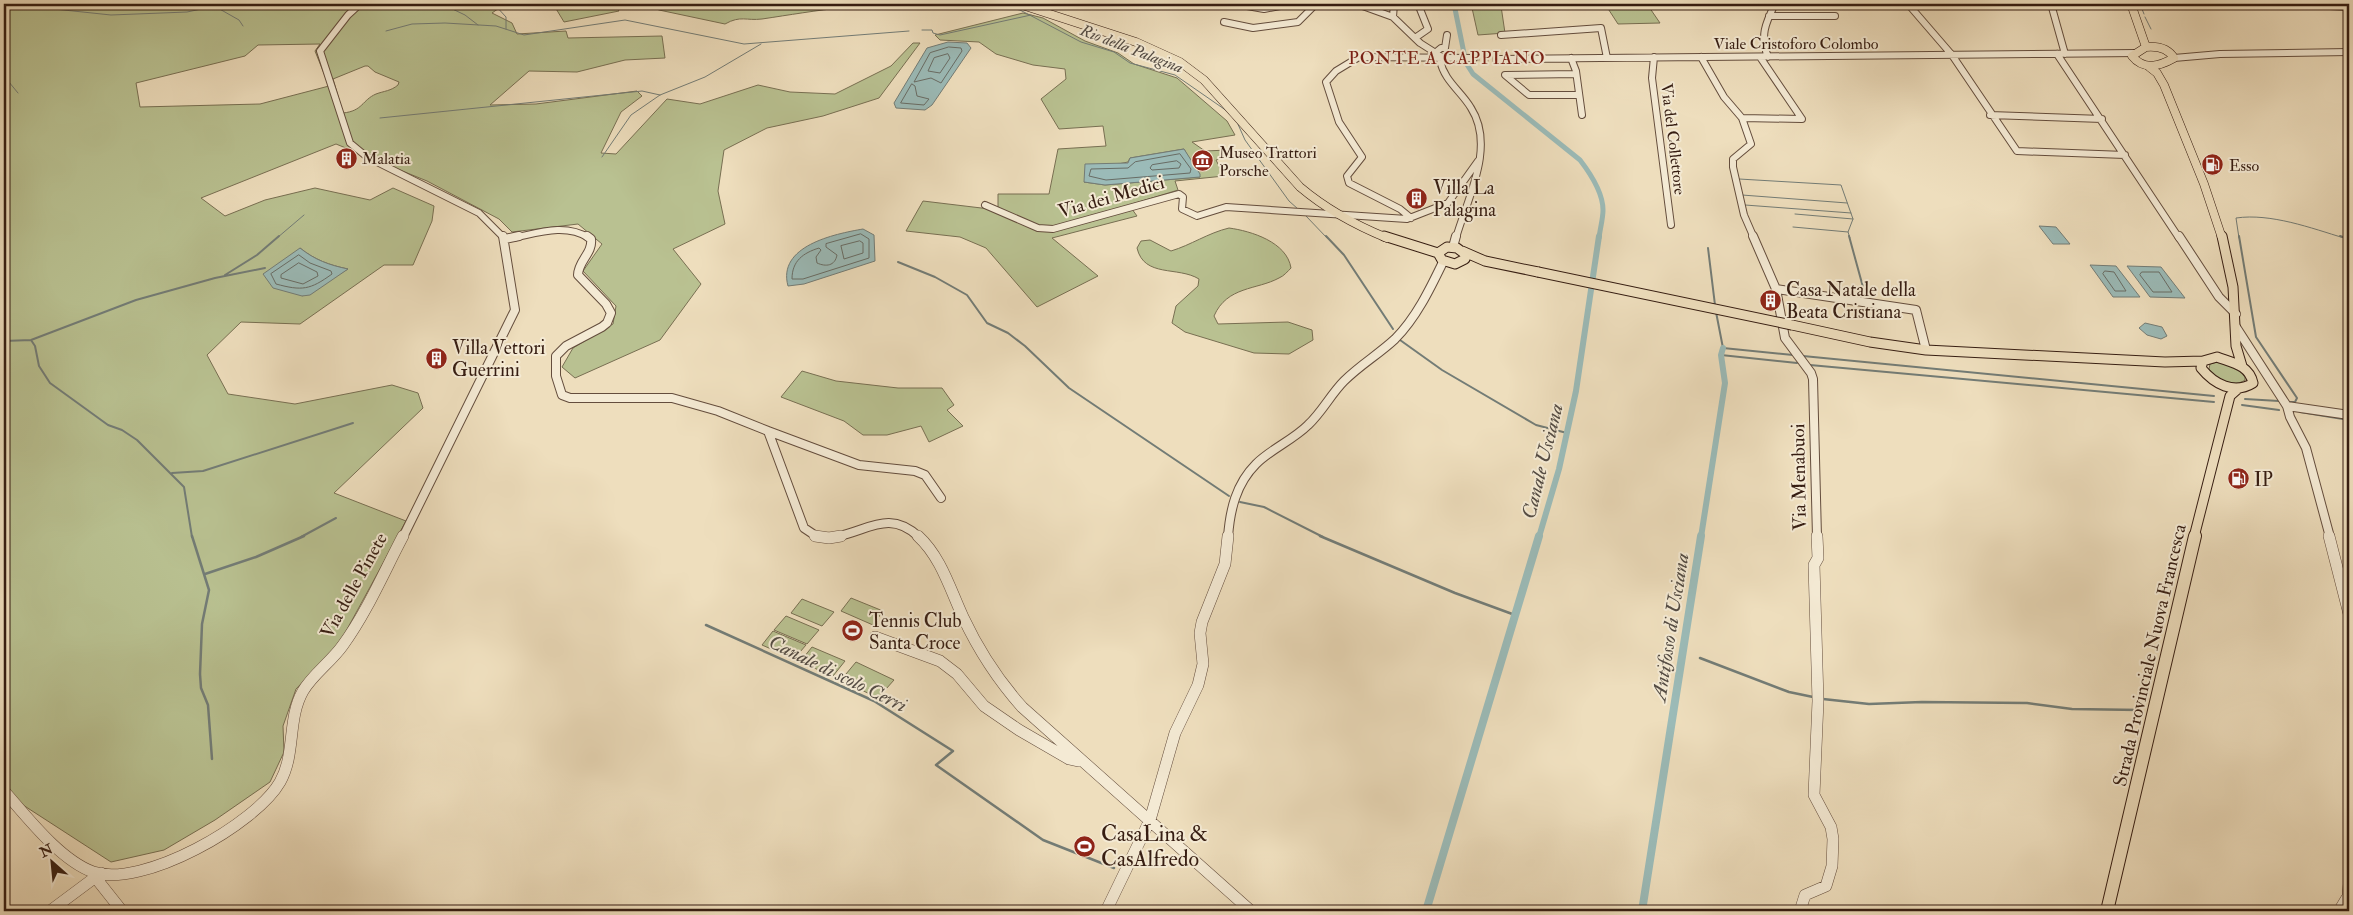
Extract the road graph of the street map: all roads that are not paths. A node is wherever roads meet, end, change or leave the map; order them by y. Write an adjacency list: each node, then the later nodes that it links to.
1 (360, 4): 57 (street)
2 (1019, 4): 54 (main road)
3 (1236, 4): 4 (street)
4 (1291, 4)
5 (1316, 4): 18 (street)
6 (1357, 4): 17 (street)
7 (1394, 4): 17 (street)
8 (1418, 4): 22 (street)
9 (1775, 4): 15 (street)
10 (1908, 4): 31 (street)
11 (2051, 4): 29 (street)
12 (2130, 4): 19 (main road)
13 (2292, 4): 14 (street)
14 (2349, 7)
15 (1769, 16): 16 (street); 33 (street)
16 (1835, 16)
17 (1393, 17): 22 (street)
18 (1224, 22)
19 (2141, 30): 23 (main road); 24 (main road)
20 (1446, 35): 26 (street)
21 (1501, 35): 37 (street)
22 (1415, 38): 26 (street)
23 (2146, 47): 24 (main road); 27 (main road)
24 (2159, 48): 39 (main road)
25 (2349, 52): 39 (street)
26 (1435, 53): 34 (street)
27 (2137, 53): 30 (street, Viale Cristoforo Colombo); 41 (main road)
28 (2057, 54): 29 (street, Viale Cristoforo Colombo); 31 (street, Viale Cristoforo Colombo); 50 (street)
29 (2065, 54): 30 (street, Viale Cristoforo Colombo)
30 (2093, 54): 41 (street, Viale Cristoforo Colombo)
31 (1952, 55): 33 (street, Viale Cristoforo Colombo); 48 (street)
32 (1701, 57): 33 (street, Viale Cristoforo Colombo); 38 (street, Viale Cristoforo Colombo); 49 (street, Via Menabuoi)
33 (1764, 57): 49 (street)
34 (1441, 58): 35 (street); 52 (street); 55 (street)
35 (1474, 58)
36 (1571, 58): 37 (street, Viale Cristoforo Colombo); 40 (street, Viale Cristoforo Colombo); 44 (street)
37 (1606, 58): 38 (street, Viale Cristoforo Colombo)
38 (1654, 58): 56 (street, Via del Collettore)
39 (2174, 58): 43 (main road)
40 (1499, 59)
41 (2136, 61): 42 (main road)
42 (2148, 66): 43 (main road); 45 (main road)
43 (2161, 66): 45 (main road)
44 (1576, 74): 46 (street); 46 (street)
45 (2164, 84): 65 (main road)
46 (1579, 95): 47 (street)
47 (1582, 115)
48 (1990, 115): 50 (street); 51 (street)
49 (1742, 118): 64 (street, Via Menabuoi)
50 (2102, 119): 51 (street)
51 (2125, 155): 65 (street)
52 (1478, 161): 55 (street, Via dei Medici); 58 (street)
53 (985, 205): 54 (street, Via dei Medici)
54 (1337, 214): 55 (street, Via dei Medici); 60 (main road)
55 (1411, 218)
56 (1671, 225)
57 (505, 240): 78 (street); 85 (street, Via delle Pinete)
58 (1453, 248): 59 (main road); 60 (main road)
59 (1462, 251): 61 (main road); 63 (main road)
60 (1438, 252): 62 (main road)
61 (1485, 261): 63 (main road); 67 (main road, bridge)
62 (1443, 262): 63 (main road); 84 (street)
63 (1463, 262)
64 (1776, 289): 67 (street); 91 (street, Via Menabuoi)
65 (2236, 314): 66 (main road)
66 (2235, 332): 68 (main road); 71 (main road); 75 (street)
67 (1926, 350): 70 (main road)
68 (2217, 357): 69 (main road); 71 (main road)
69 (2203, 361): 70 (main road); 72 (main road)
70 (2165, 362): 72 (main road)
71 (2243, 366): 74 (main road, Strada Provinciale Nuova Francesca)
72 (2205, 374): 73 (main road)
73 (2217, 382): 74 (main road); 76 (main road)
74 (2239, 388): 76 (main road, Strada Provinciale Nuova Francesca)
75 (2287, 406): 77 (street); 80 (street)
76 (2226, 407): 92 (main road, Strada Provinciale Nuova Francesca)
77 (2349, 415)
78 (768, 431): 79 (street); 82 (street)
79 (941, 498)
80 (2349, 614)
81 (875, 637): 82 (street)
82 (1083, 763): 84 (street)
83 (4, 791): 85 (street, Via delle Pinete)
84 (1150, 820): 89 (street); 90 (street)
85 (102, 873): 87 (street); 88 (street)
86 (2349, 884): 93 (street)
87 (50, 911)
88 (122, 911)
89 (1106, 911)
90 (1251, 911)
91 (1800, 911)
92 (2107, 911)
93 (2339, 911)

